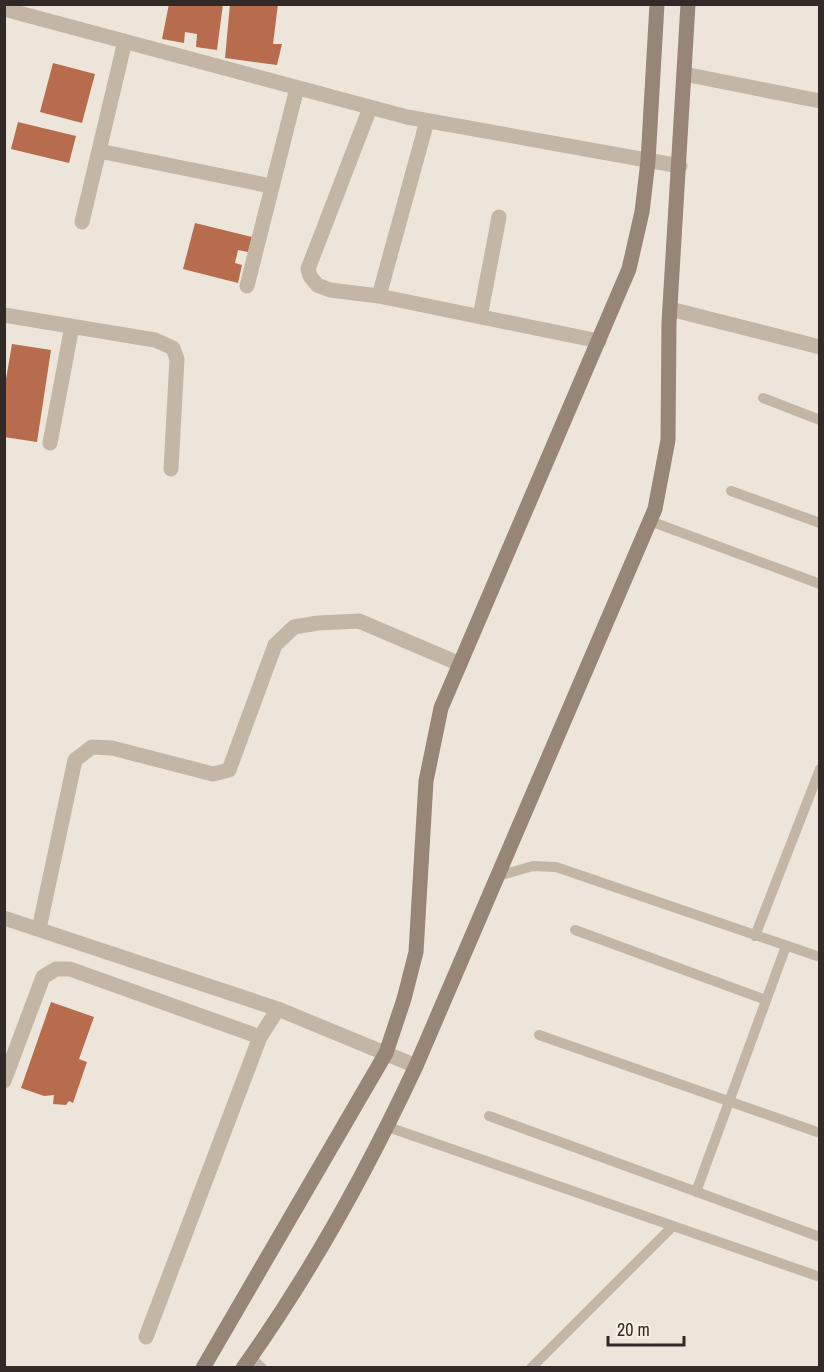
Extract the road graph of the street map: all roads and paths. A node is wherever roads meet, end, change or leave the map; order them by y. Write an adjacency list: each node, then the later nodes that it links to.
1 (657, 4): 11 (main road)
2 (688, 4): 5 (main road)
3 (4, 9): 4 (street)
4 (125, 41): 6 (street); 10 (street)
5 (684, 74): 7 (street); 12 (main road)
6 (297, 88): 8 (street); 13 (street)
7 (819, 101)
8 (370, 108): 9 (street); 17 (street)
9 (427, 121): 11 (street); 17 (street)
10 (99, 151): 13 (street); 15 (street)
11 (648, 161): 12 (street); 22 (main road)
12 (680, 166): 18 (main road)
13 (271, 186): 16 (street)
14 (499, 217): 20 (street)
15 (82, 222)
16 (247, 286)
17 (379, 296): 20 (street)
18 (670, 309): 23 (street); 29 (main road)
19 (4, 315): 21 (street)
20 (480, 317): 22 (street)
21 (72, 326): 26 (street); 27 (street)
22 (599, 341): 32 (main road)
23 (819, 347)
24 (763, 398): 25 (lane)
25 (819, 420)
26 (50, 443)
27 (171, 469)
28 (731, 491): 30 (lane)
29 (650, 521): 31 (lane); 34 (main road)
30 (819, 523)
31 (819, 584)
32 (460, 664): 36 (street); 45 (main road)
33 (819, 769): 38 (lane)
34 (498, 876): 38 (lane); 46 (main road)
35 (4, 918): 36 (street)
36 (39, 929): 42 (street)
37 (575, 930): 41 (lane)
38 (754, 936): 39 (lane)
39 (786, 946): 40 (lane); 41 (lane)
40 (819, 957)
41 (766, 1000): 48 (lane)
42 (278, 1009): 44 (street); 45 (street)
43 (540, 1035): 48 (lane)
44 (260, 1037): 47 (street); 56 (street)
45 (386, 1053): 46 (street); 59 (main road)
46 (416, 1066): 50 (main road)
47 (4, 1081)
48 (728, 1103): 51 (lane); 52 (lane)
49 (489, 1116): 52 (lane)
50 (388, 1127): 53 (lane); 57 (main road)
51 (819, 1133)
52 (696, 1192): 54 (lane)
53 (673, 1226): 55 (lane); 58 (lane)
54 (819, 1237)
55 (819, 1277)
56 (146, 1336)
57 (252, 1364)
58 (532, 1367)
59 (203, 1368)

